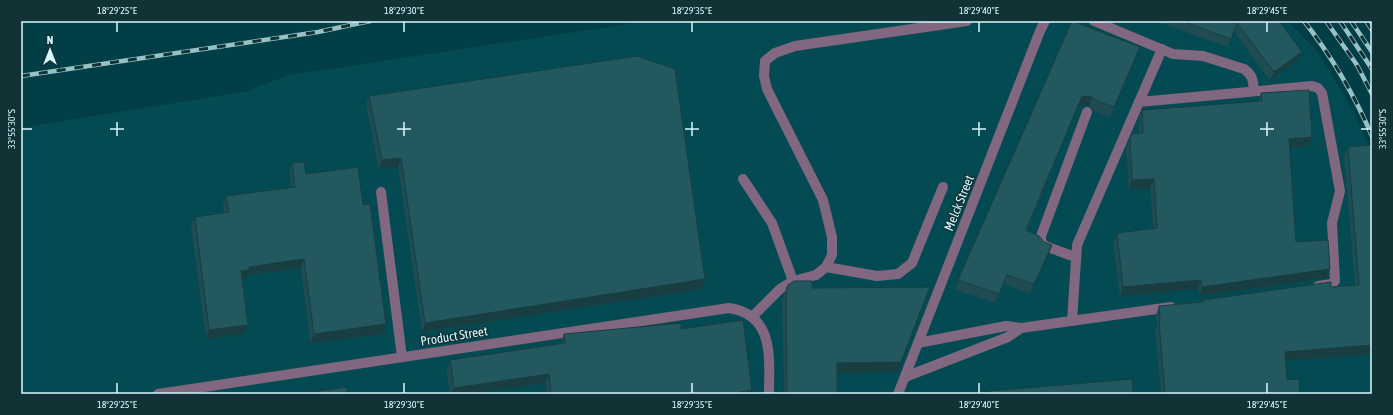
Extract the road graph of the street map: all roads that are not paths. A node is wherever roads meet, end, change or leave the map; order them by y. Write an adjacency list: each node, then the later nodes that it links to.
1 (967, 21): 12 (street)
2 (1045, 21): 19 (street, Melck Street)
3 (1094, 21): 4 (street)
4 (1162, 49): 5 (street); 6 (street)
5 (1254, 91): 6 (street); 14 (street)
6 (1139, 102): 11 (street)
7 (1087, 112): 11 (street)
8 (743, 179): 13 (street)
9 (943, 187): 12 (street)
10 (382, 192): 20 (street)
11 (1075, 257): 17 (street)
12 (826, 267): 13 (street)
13 (793, 281): 16 (street)
14 (1308, 287)
15 (1182, 305): 17 (street)
16 (752, 316): 20 (street, Product Street); 23 (street)
17 (1072, 321): 18 (street)
18 (1021, 328): 19 (street); 21 (street)
19 (918, 343): 21 (street, Melck Street)
20 (402, 357): 22 (street, Product Street)
21 (905, 377): 24 (street, Melck Street)
22 (158, 394)
23 (769, 394)
24 (898, 394)

